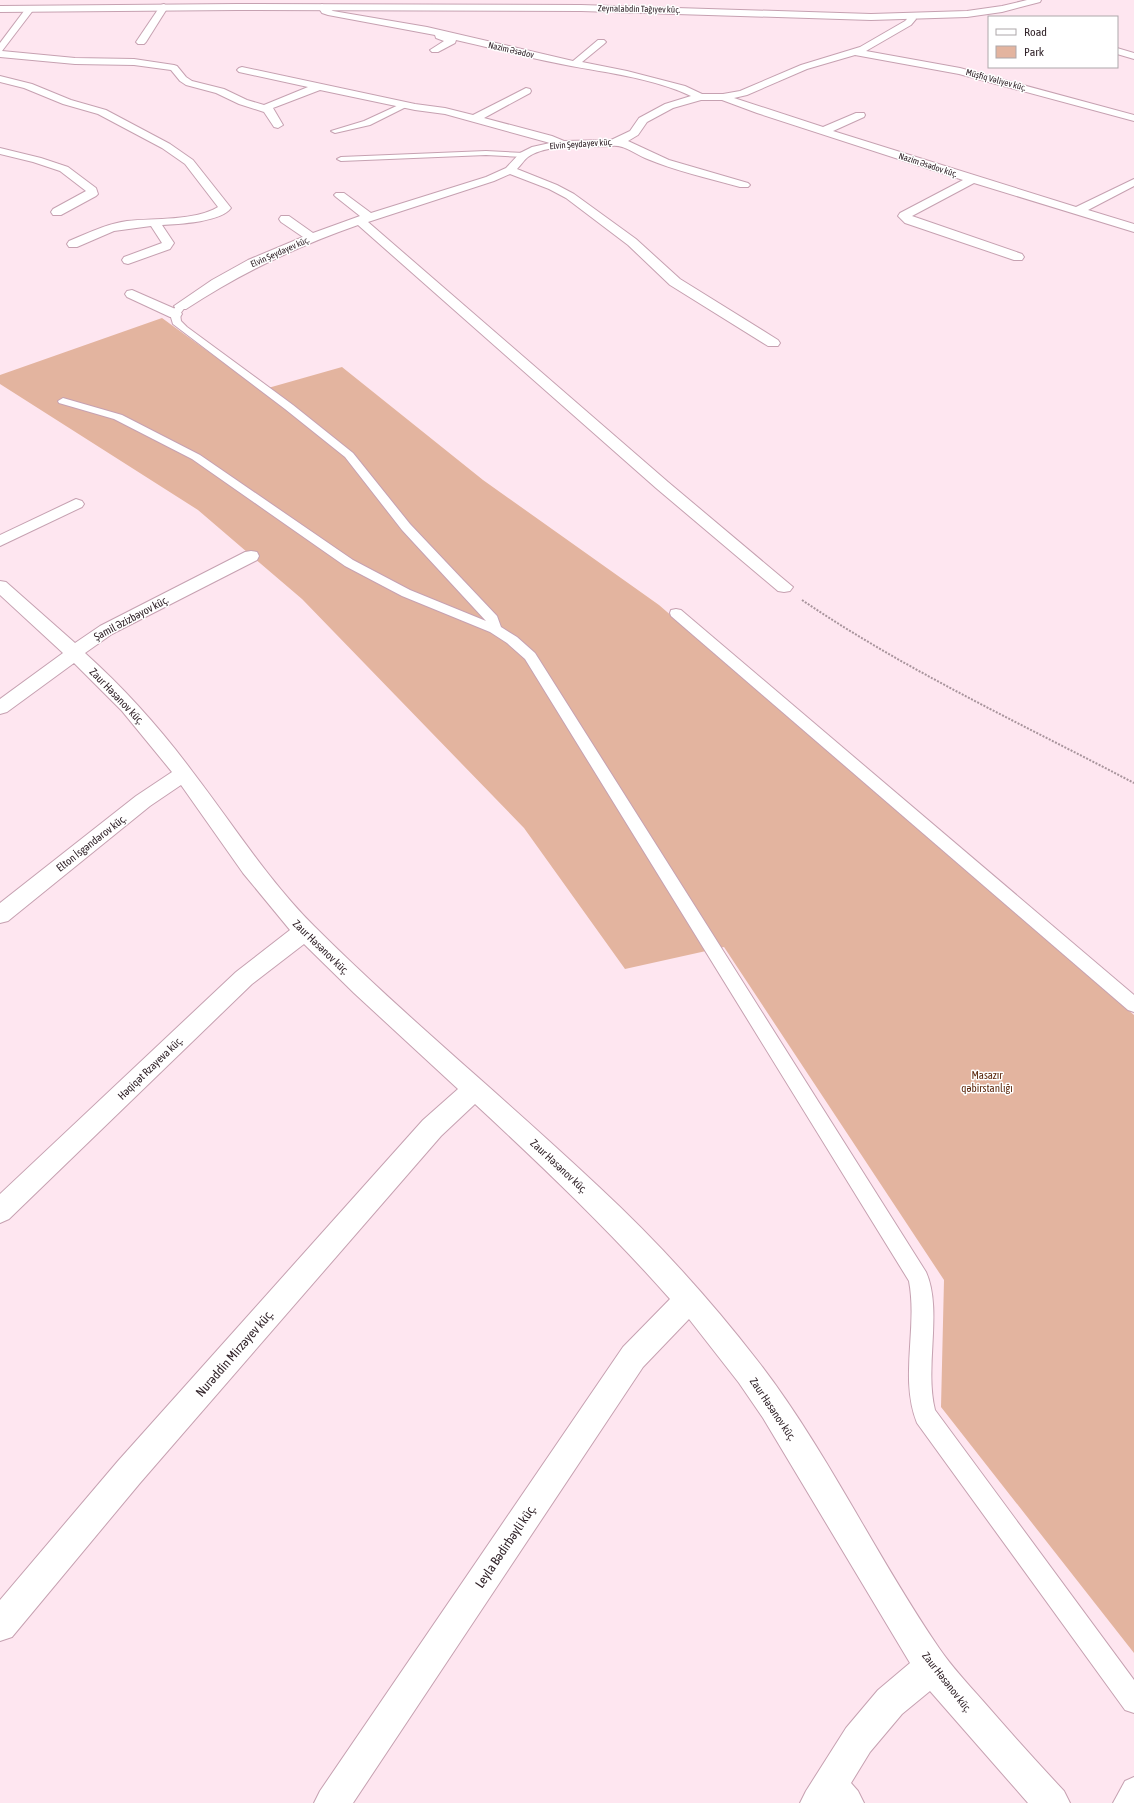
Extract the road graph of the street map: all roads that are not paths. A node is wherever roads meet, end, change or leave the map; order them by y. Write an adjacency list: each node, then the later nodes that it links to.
1 (1037, 0): 6 (street, Zeynalabdin Tağıyev küç.)
2 (164, 7): 3 (street, Zeynalabdin Tağıyev küç.); 5 (street, Zeynalabdin Tağıyev küç.); 10 (street)
3 (322, 7): 8 (street, Zeynalabdin Tağıyev küç.); 9 (street, Nazim Əsədov)
4 (0, 9): 5 (street, Zeynalabdin Tağıyev küç.)
5 (30, 9): 12 (street)
6 (1002, 9): 7 (street); 8 (street, Zeynalabdin Tağıyev küç.)
7 (1011, 15)
8 (911, 16): 15 (street, Elvin Şeydayev küç.)
9 (427, 30): 13 (street); 18 (street, Nazim Əsədov)
10 (141, 42)
11 (600, 42): 18 (street)
12 (0, 49)
13 (435, 50)
14 (1118, 51): 17 (street)
15 (856, 52): 26 (street, Elvin Şeydayev küç.); 30 (street, Müşfiq Vəliyev küç.)
16 (0, 54): 28 (street)
17 (1134, 56)
18 (576, 63): 20 (street, Nazim Əsədov)
19 (242, 70): 23 (street)
20 (627, 74): 22 (street); 25 (street, Nazim Əsədov)
21 (0, 79): 49 (street)
22 (615, 80)
23 (320, 86): 27 (street); 28 (street)
24 (526, 90): 31 (street)
25 (700, 97): 26 (street, Elvin Şeydayev küç.); 35 (street, Elvin Şeydayev küç.)
26 (719, 100): 34 (street, Nazim Əsədov küç.)
27 (406, 105): 31 (street); 33 (lane)
28 (265, 108): 32 (street)
29 (860, 115): 34 (street)
30 (1134, 118)
31 (474, 119): 36 (street)
32 (278, 125)
33 (335, 131)
34 (823, 131): 41 (street, Nazim Əsədov küç.)
35 (620, 141): 36 (street, Elvin Şeydayev küç.); 43 (street)
36 (562, 144): 38 (street, Elvin Şeydayev küç.)
37 (0, 151): 46 (street)
38 (524, 155): 39 (lane); 40 (street, Elvin Şeydayev küç.)
39 (341, 159)
40 (510, 170): 48 (street, Elvin Şeydayev küç.); 57 (street)
41 (973, 179): 45 (street, Nazim Əsədov küç.); 53 (street)
42 (1134, 182): 45 (street)
43 (744, 185)
44 (340, 195): 48 (street)
45 (1076, 211): 50 (street, Nazim Əsədov küç.)
46 (57, 212)
47 (285, 219): 51 (street)
48 (365, 220): 51 (street, Elvin Şeydayev küç.); 63 (street)
49 (155, 223): 52 (street); 54 (street)
50 (1134, 228)
51 (312, 237): 56 (street, Elvin Şeydayev küç.)
52 (73, 244)
53 (1018, 257)
54 (128, 260)
55 (132, 294): 56 (street)
56 (178, 310): 65 (lane)
57 (773, 343)
58 (63, 400): 65 (lane)
59 (76, 504): 60 (street)
60 (0, 541)
61 (251, 556): 66 (street, Şamil Əzizbəyov küç.)
62 (0, 586): 66 (street, Zaur Həsənov küç.)
63 (784, 588)
64 (676, 613): 71 (lane)
65 (495, 629): 77 (lane)
66 (74, 653): 67 (street, Şamil Əzizbəyov küç.); 68 (street, Zaur Həsənov küç.)
67 (0, 708)
68 (184, 774): 69 (street, Elton İsgəndərov küç.); 70 (street, Zaur Həsənov küç.)
69 (0, 915)
70 (305, 931): 72 (street, Zaur Həsənov küç.); 73 (street, Həqiqət Rzayeva küç.)
71 (1134, 1006)
72 (476, 1089): 74 (street, Zaur Həsənov küç.); 75 (street, Nurəddin Mirzəyev küç.)
73 (0, 1211)
74 (689, 1299): 76 (street, Zaur Həsənov küç.); 80 (street, Leyla Bədirbəyli küç.)
75 (0, 1625)
76 (932, 1667): 79 (street); 81 (street, Zaur Həsənov küç.)
77 (1134, 1701)
78 (1134, 1790): 82 (lane)
79 (831, 1797)
80 (332, 1803)
81 (1052, 1803)
82 (1126, 1803)

